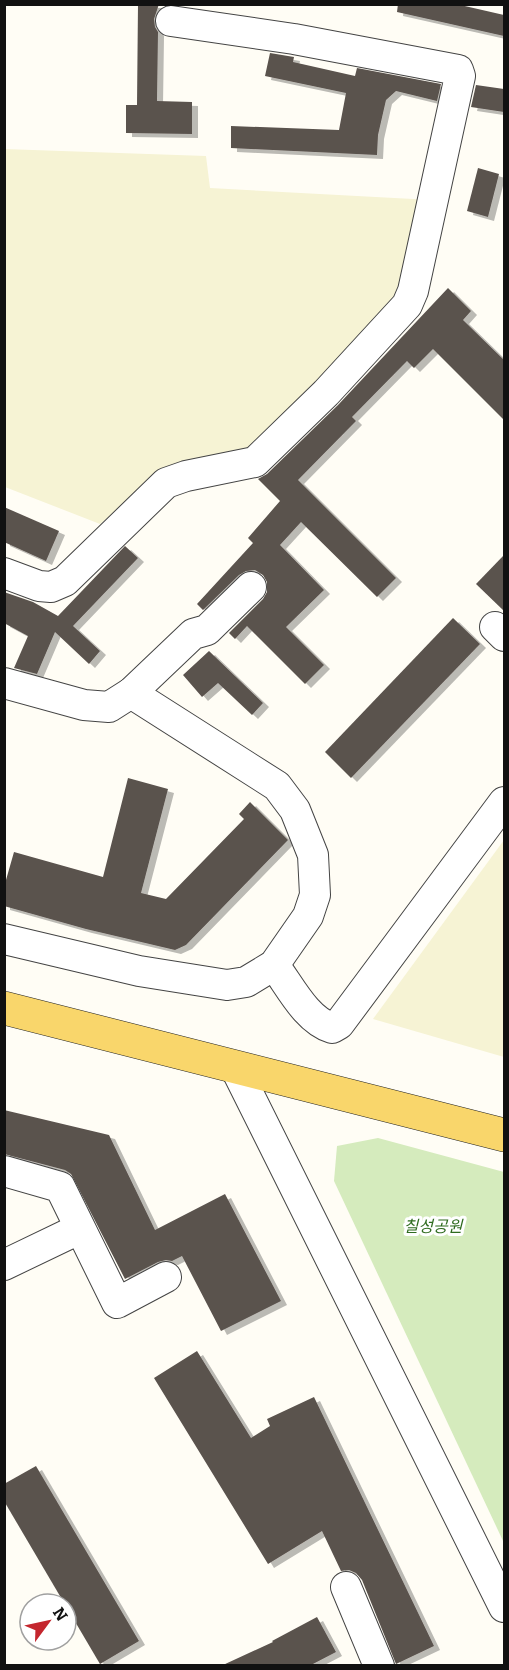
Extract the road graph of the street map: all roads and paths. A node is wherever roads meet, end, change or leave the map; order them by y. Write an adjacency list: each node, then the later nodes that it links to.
1 (171, 21): 2 (street)
2 (4, 573)
3 (251, 586): 5 (street)
4 (4, 682): 5 (street)
5 (131, 693): 8 (street)
6 (504, 802): 8 (street)
7 (4, 939): 8 (street)
8 (274, 965)
9 (4, 1008): 10 (main road)
10 (235, 1067): 11 (main road); 17 (street)
11 (504, 1135)
12 (4, 1172): 13 (street)
13 (79, 1229): 14 (street); 15 (street)
14 (4, 1265)
15 (166, 1277)
16 (346, 1587): 18 (street)
17 (504, 1606)
18 (379, 1665)

